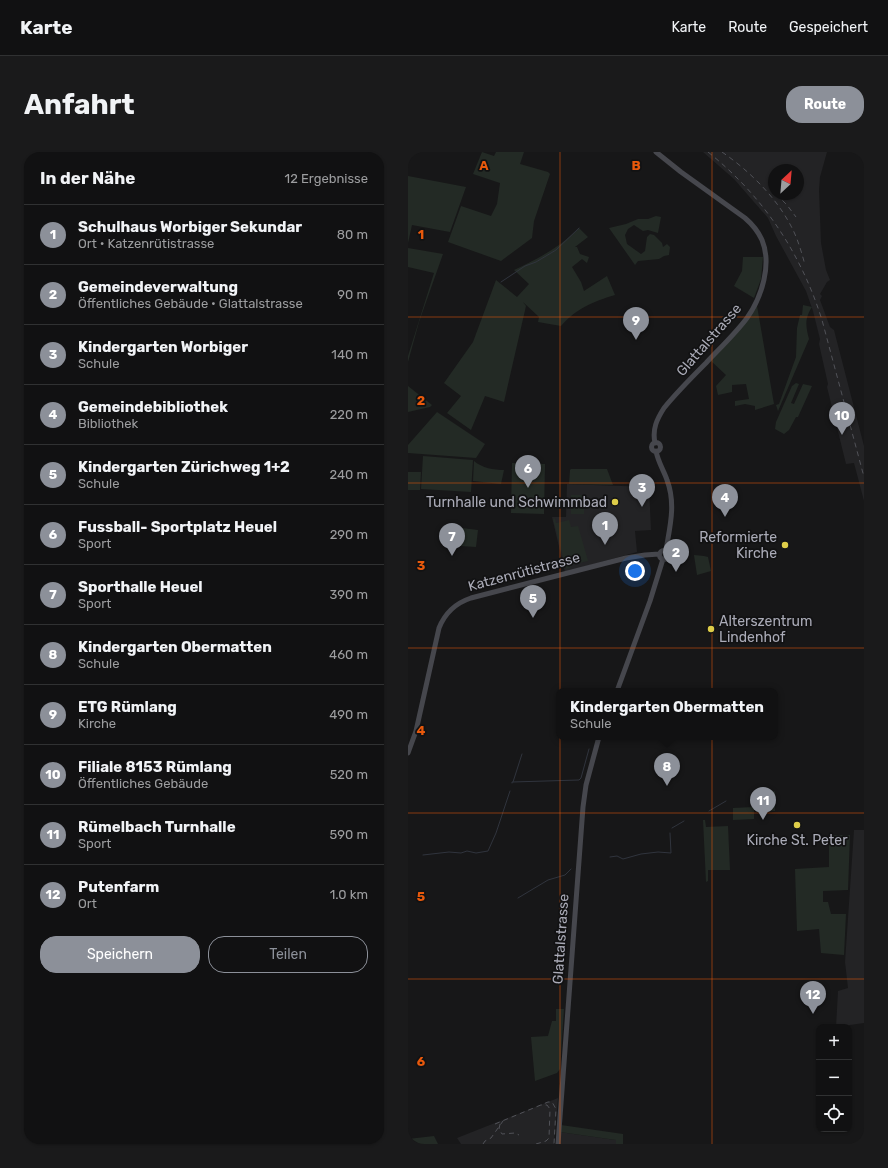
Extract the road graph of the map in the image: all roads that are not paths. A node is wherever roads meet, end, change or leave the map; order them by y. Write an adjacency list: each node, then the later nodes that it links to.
1 (656, 152): 2 (street, Glattalstrasse)
2 (666, 550): 3 (street); 4 (street)
3 (659, 554): 4 (street); 7 (street, Katzenrütistrasse)
4 (663, 559): 5 (street)
5 (617, 688)
6 (598, 740): 8 (street, Glattalstrasse)
7 (408, 753)
8 (558, 1144)

